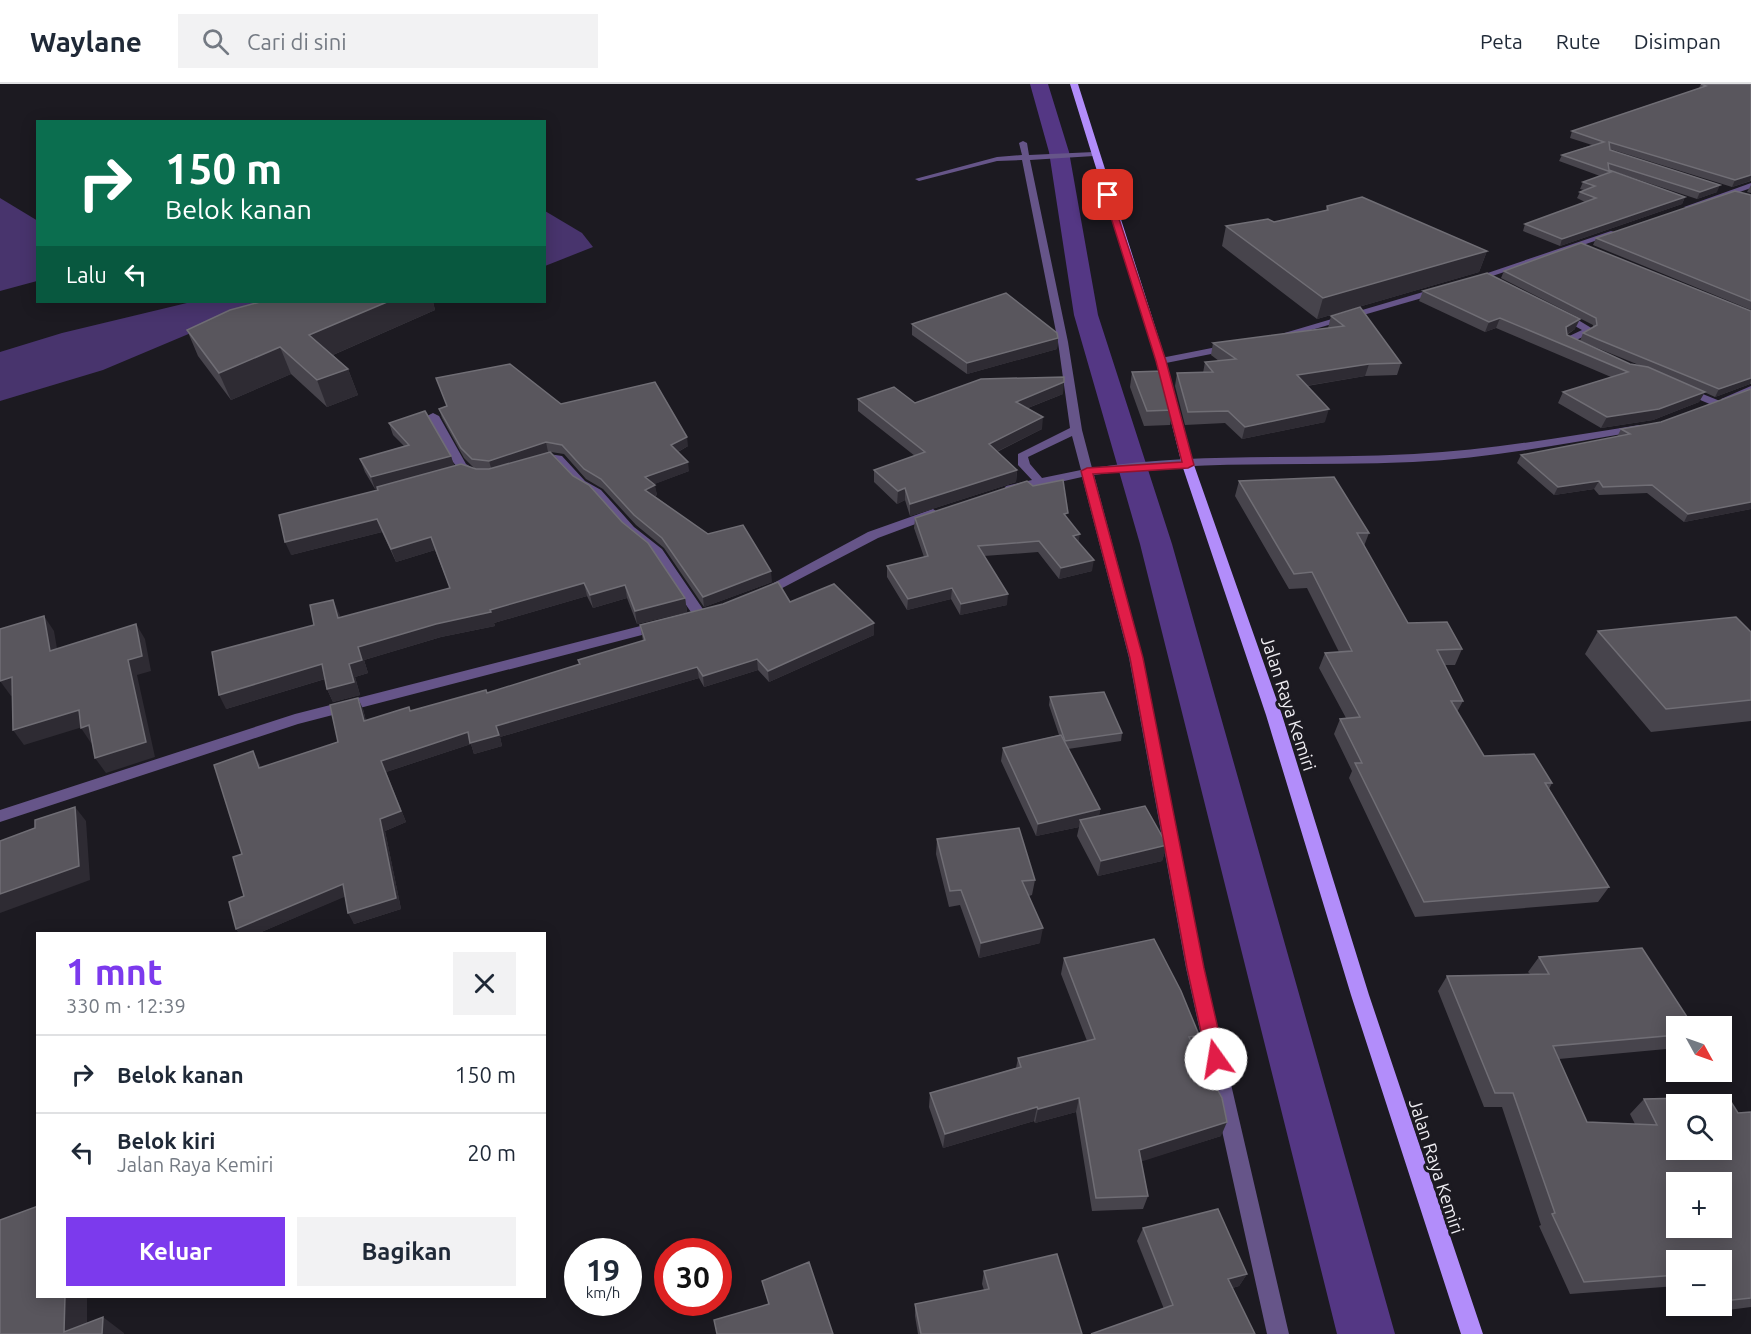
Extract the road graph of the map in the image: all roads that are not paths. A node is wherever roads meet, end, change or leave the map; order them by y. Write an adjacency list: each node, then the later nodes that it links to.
1 (1074, 84): 3 (main road, Jalan Raya Kemiri)
2 (1027, 152): 3 (street); 4 (street); 30 (street)
3 (1089, 154): 23 (main road, Jalan Raya Kemiri)
4 (920, 179)
5 (1711, 185): 7 (street)
6 (1751, 185): 7 (street)
7 (1731, 192): 8 (street); 10 (street)
8 (1751, 198)
9 (1686, 200): 10 (street)
10 (1696, 204): 11 (street)
11 (1675, 212)
12 (1621, 231): 13 (street)
13 (1578, 245): 14 (street); 15 (street)
14 (1588, 250)
15 (1488, 272): 16 (street); 17 (street)
16 (1462, 283)
17 (1504, 285)
18 (1451, 286): 20 (street)
19 (1551, 308): 22 (street)
20 (1266, 339)
21 (1244, 344): 23 (street)
22 (1588, 351)
23 (1161, 361): 32 (main road, Jalan Raya Kemiri)
24 (1676, 385): 26 (street)
25 (1751, 389): 26 (street)
26 (1716, 403): 27 (street)
27 (1696, 411)
28 (433, 416): 33 (street)
29 (1656, 426): 32 (street)
30 (1076, 430): 34 (street); 37 (street)
31 (527, 465): 42 (street)
32 (1188, 465): 34 (street); 45 (main road, Jalan Raya Kemiri)
33 (467, 471): 35 (street); 36 (street)
34 (1093, 471): 37 (street); 44 (street)
35 (446, 477)
36 (485, 477)
37 (1040, 481): 38 (street)
38 (996, 494)
39 (952, 507): 40 (street)
40 (747, 600)
41 (719, 610): 42 (street)
42 (690, 618): 43 (street)
43 (0, 816)
44 (1278, 1334)
45 (1472, 1334)

